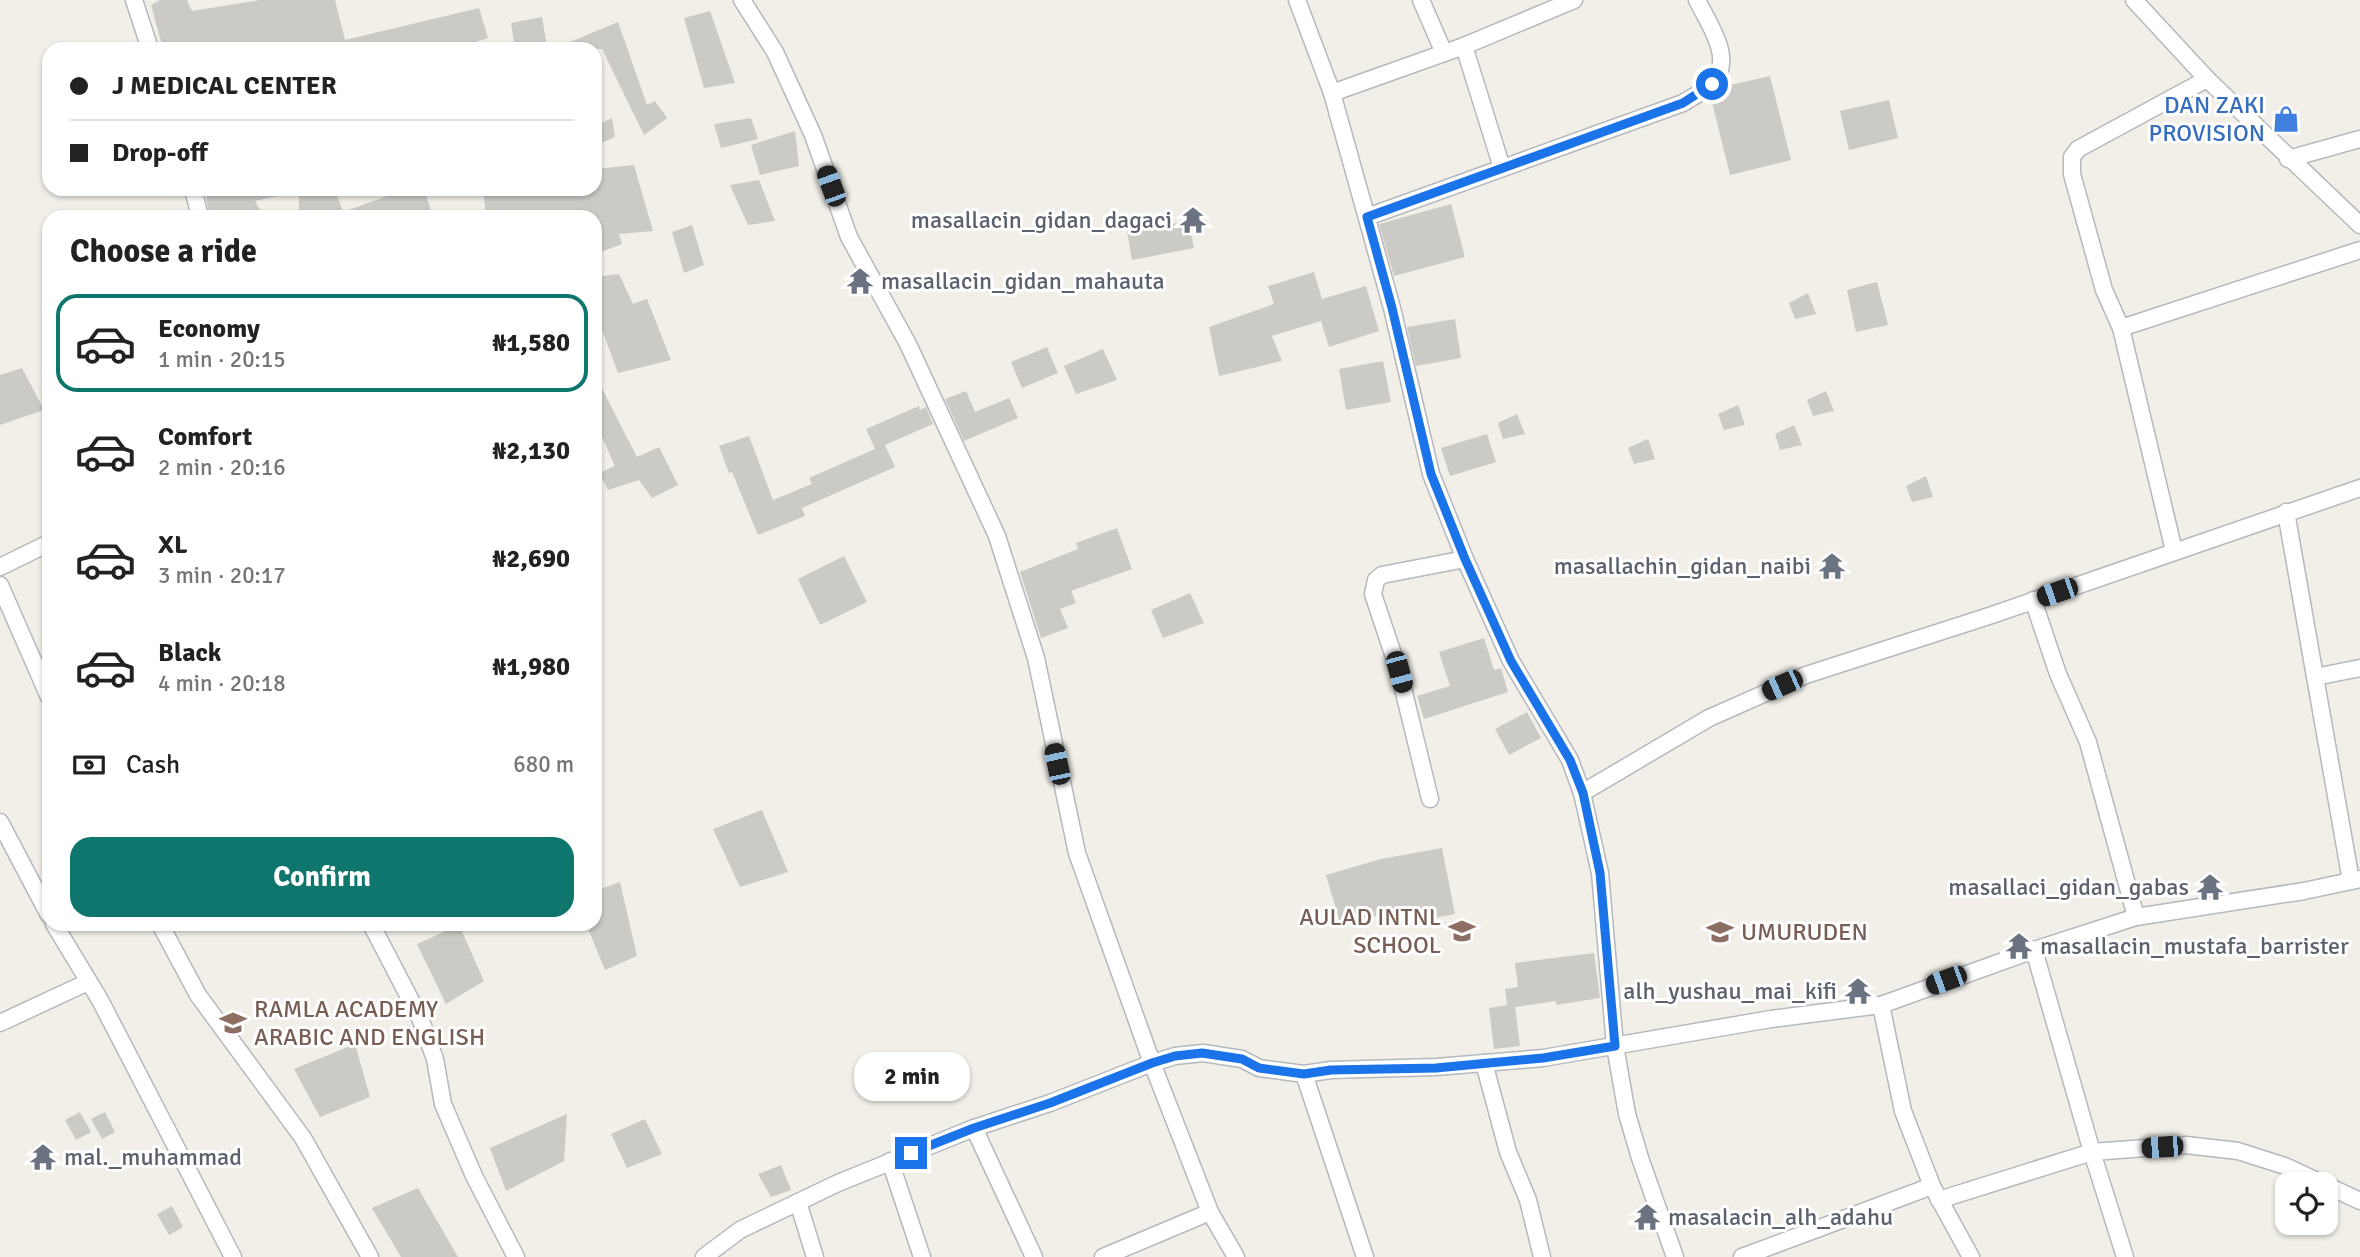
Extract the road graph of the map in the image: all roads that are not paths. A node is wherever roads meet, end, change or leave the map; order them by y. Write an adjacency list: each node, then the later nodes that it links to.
1 (134, 0): 8 (street)
2 (742, 0): 45 (street)
3 (1297, 0): 12 (street)
4 (1421, 0): 10 (street)
5 (1574, 0): 9 (street)
6 (1697, 0): 15 (street)
7 (2134, 0): 11 (street)
8 (148, 42)
9 (1464, 46): 10 (street); 15 (street)
10 (1444, 53): 12 (street)
11 (2207, 79): 14 (street); 19 (street)
12 (1332, 93): 16 (street)
13 (2360, 139): 14 (street)
14 (2288, 159): 17 (street)
15 (1502, 168): 16 (street)
16 (1367, 217): 24 (street)
17 (2360, 225)
18 (2360, 250): 19 (street)
19 (2121, 328): 23 (street)
20 (2360, 488): 21 (street)
21 (2286, 512): 23 (street); 29 (street)
22 (42, 546): 25 (street)
23 (2174, 551): 27 (street)
24 (1465, 559): 31 (street); 32 (street)
25 (0, 567)
26 (0, 585): 30 (street)
27 (2033, 600): 31 (street); 36 (street)
28 (2360, 668): 29 (street)
29 (2315, 677): 34 (street)
30 (42, 681)
31 (1583, 793): 44 (street)
32 (1430, 799)
33 (0, 822): 35 (street)
34 (2356, 880): 36 (street)
35 (42, 902)
36 (2136, 917): 40 (street)
37 (58, 931): 41 (street)
38 (164, 931): 58 (street)
39 (375, 931): 59 (street)
40 (2034, 950): 42 (street); 49 (street)
41 (88, 982): 43 (street); 57 (street)
42 (1881, 1005): 44 (street); 51 (street)
43 (0, 1023)
44 (1615, 1046): 46 (street); 68 (street)
45 (1152, 1063): 47 (street); 48 (street); 54 (street)
46 (1484, 1063): 47 (street); 67 (street)
47 (1304, 1074): 66 (street)
48 (974, 1128): 50 (street); 63 (street)
49 (2092, 1152): 51 (street); 52 (street); 56 (street)
50 (890, 1161): 53 (street); 62 (street)
51 (1936, 1193): 69 (street); 70 (street)
52 (2360, 1201)
53 (798, 1202): 60 (street); 61 (street)
54 (1210, 1212): 55 (street); 65 (street)
55 (1138, 1250): 64 (street)
56 (2121, 1256)
57 (233, 1257)
58 (370, 1257)
59 (516, 1257)
60 (704, 1257)
61 (815, 1257)
62 (922, 1257)
63 (1034, 1257)
64 (1103, 1257)
65 (1236, 1257)
66 (1364, 1257)
67 (1542, 1257)
68 (1675, 1257)
69 (1742, 1257)
70 (1971, 1257)

